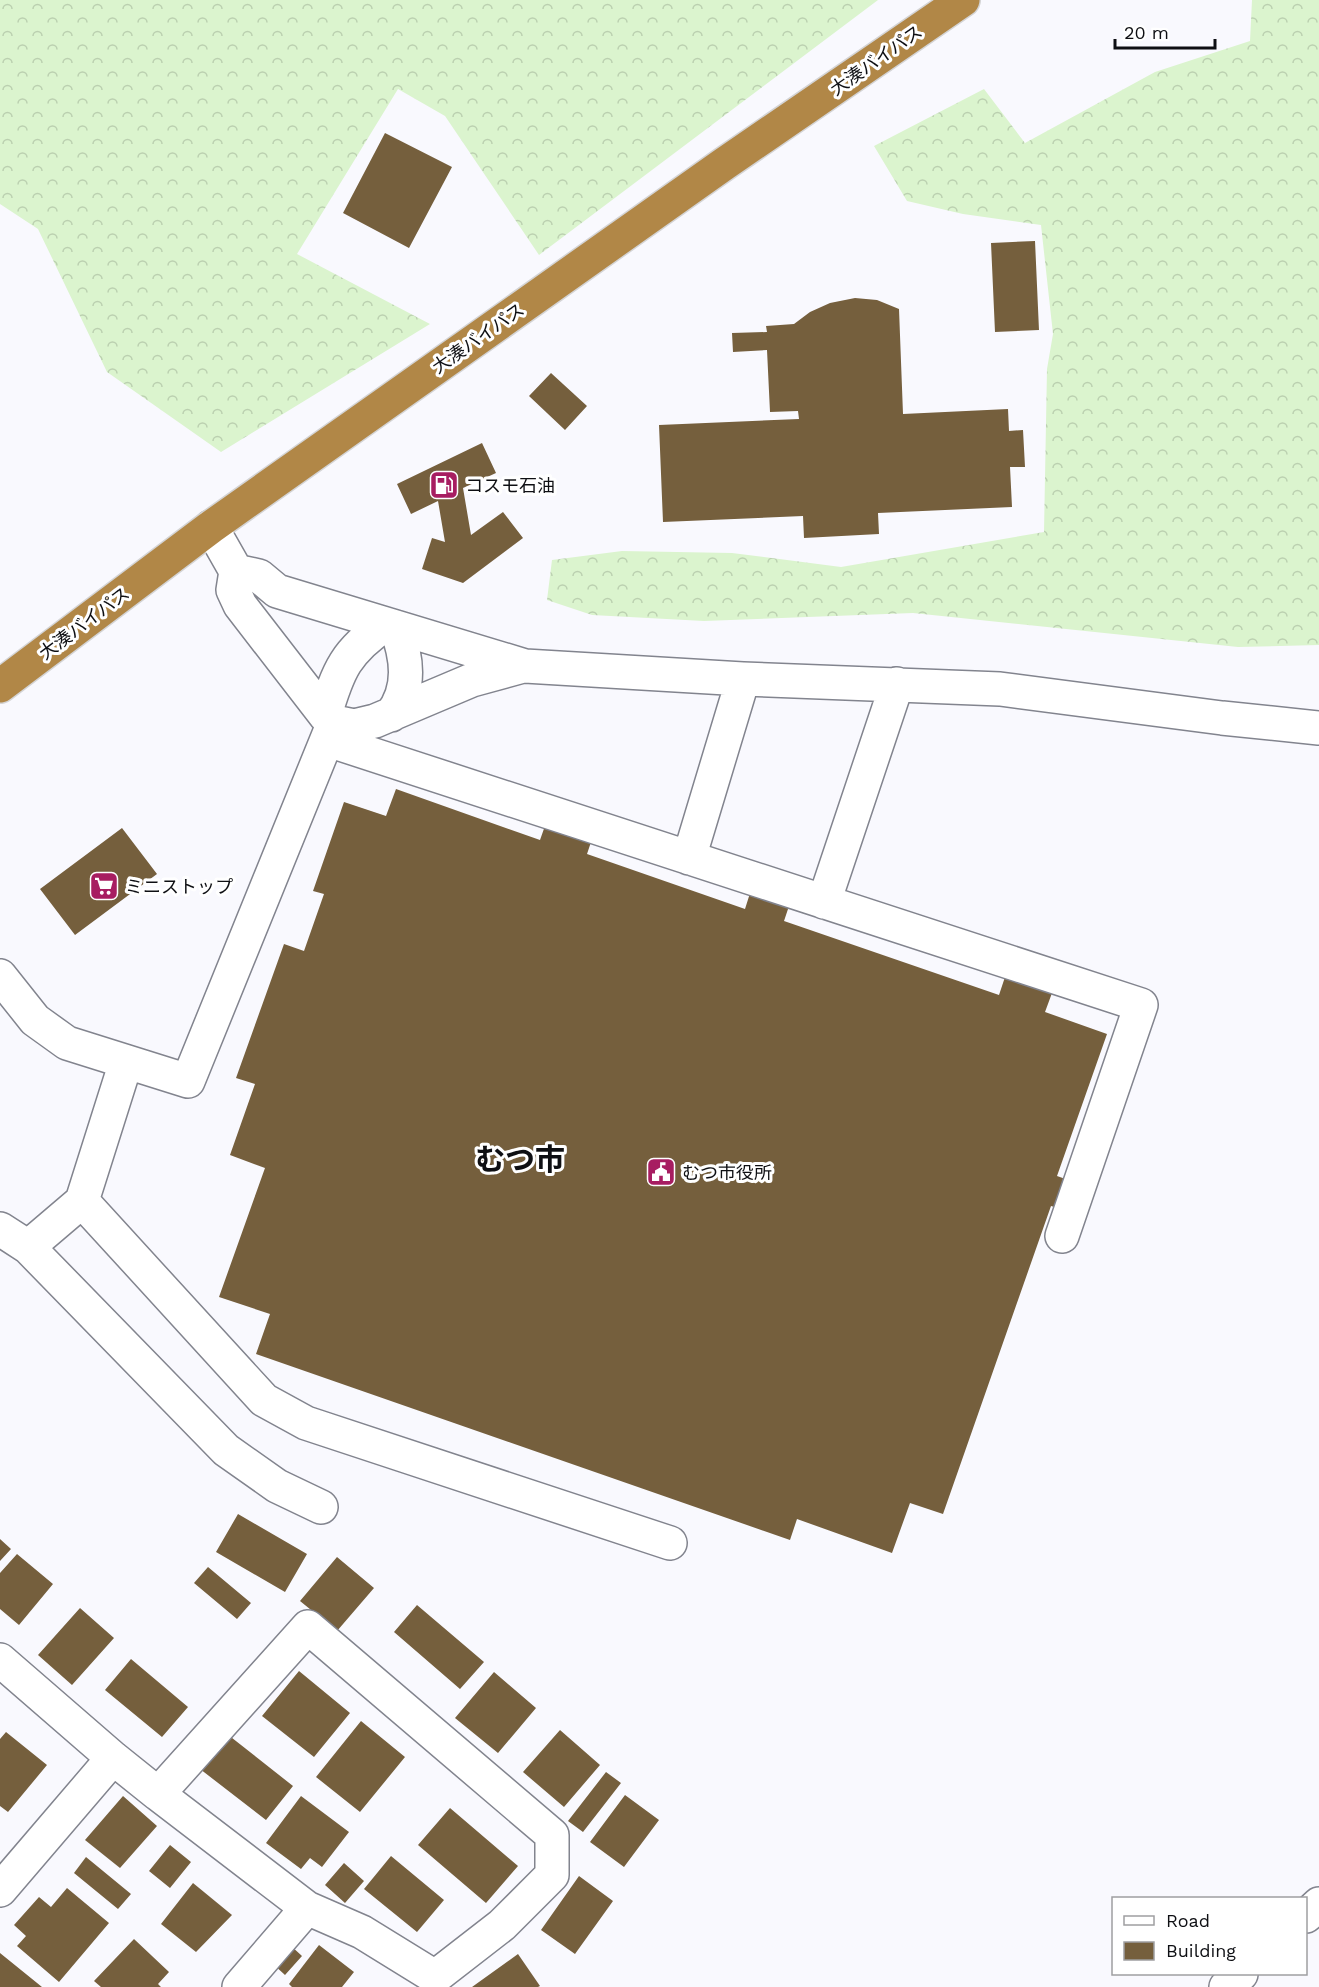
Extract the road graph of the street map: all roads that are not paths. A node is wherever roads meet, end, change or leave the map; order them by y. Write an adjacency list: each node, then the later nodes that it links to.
1 (963, 0): 2 (highway, 大湊バイパス)
2 (212, 527): 3 (street); 8 (highway, 大湊バイパス)
3 (236, 571): 4 (street); 10 (street)
4 (391, 625): 5 (street); 9 (street); 10 (street)
5 (525, 666): 6 (street); 9 (street)
6 (743, 679): 7 (street); 12 (street)
7 (897, 684): 11 (street); 13 (street)
8 (0, 686)
9 (391, 715): 10 (street)
10 (329, 726): 12 (street); 15 (street)
11 (1319, 728)
12 (688, 858): 13 (street)
13 (824, 902): 18 (street)
14 (0, 976): 15 (street)
15 (126, 1062): 16 (street)
16 (82, 1201): 19 (street); 21 (street)
17 (0, 1229): 19 (street)
18 (1062, 1236)
19 (28, 1247): 20 (street)
20 (321, 1507)
21 (670, 1543)
22 (0, 1660): 23 (street)
23 (113, 1758): 24 (street); 25 (street)
24 (158, 1794): 27 (street); 27 (street)
25 (0, 1890)
26 (1319, 1904): 28 (street)
27 (307, 1908): 30 (street)
28 (1307, 1914)
29 (1240, 1975): 31 (street)
30 (239, 1987)
31 (1226, 1987)

